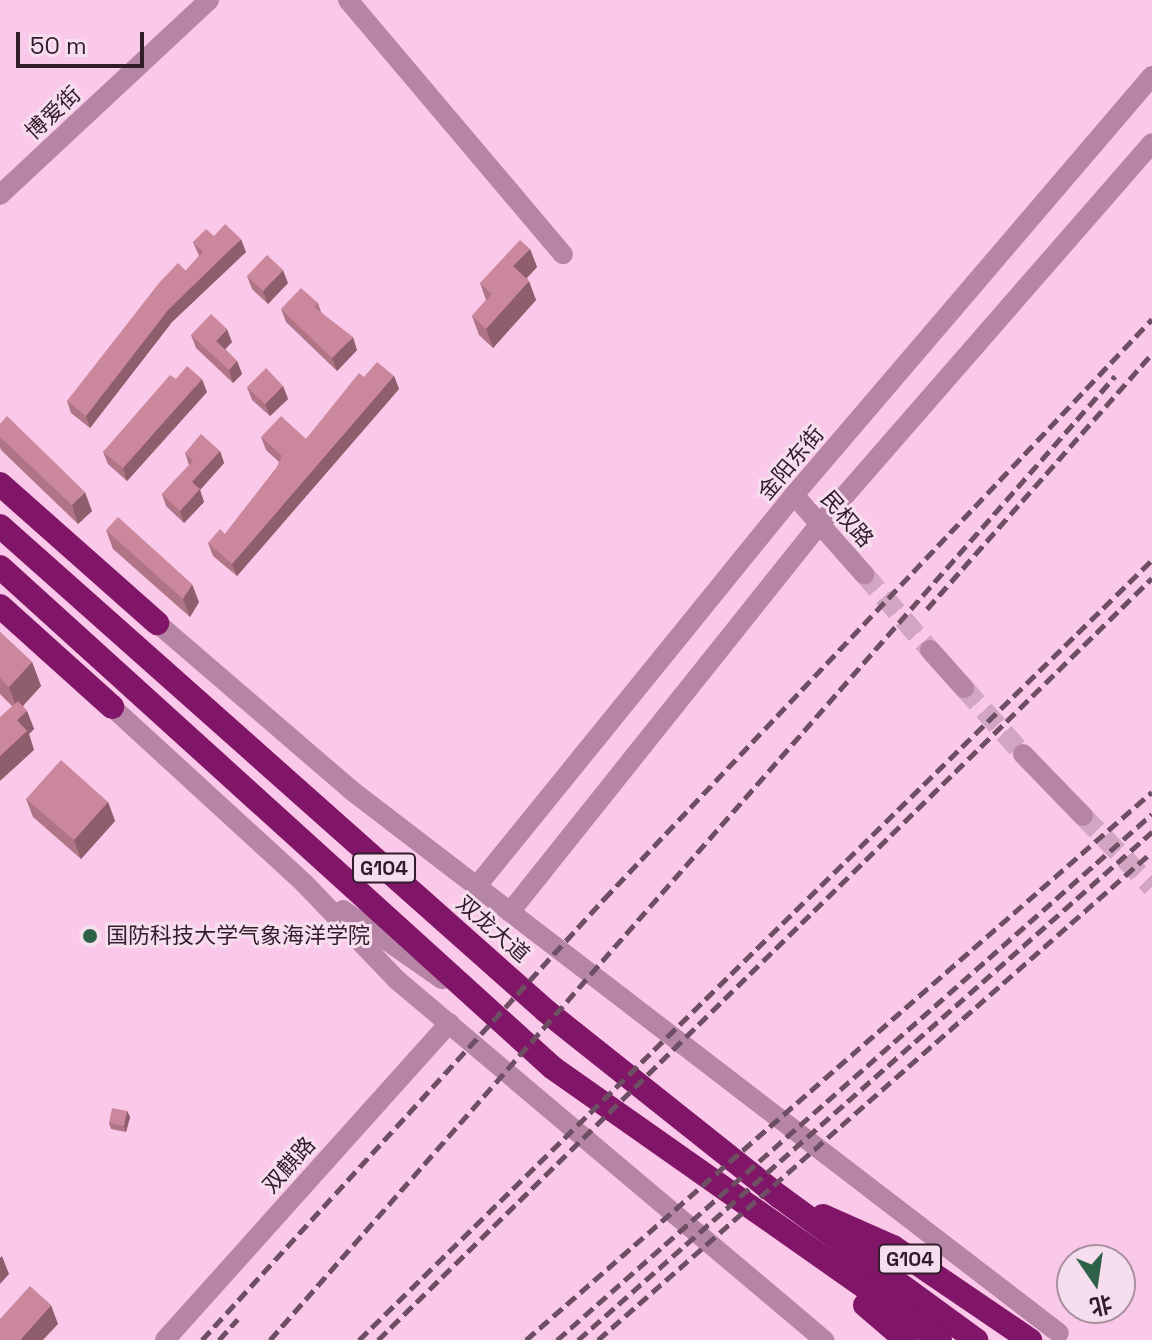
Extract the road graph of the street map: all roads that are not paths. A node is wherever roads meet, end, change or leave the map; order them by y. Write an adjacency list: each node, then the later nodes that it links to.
1 (209, 0): 5 (street, 博爱街)
2 (348, 0): 6 (street)
3 (1152, 76): 8 (street, 金阳东街)
4 (1152, 143): 9 (street)
5 (0, 195)
6 (563, 254)
7 (0, 484): 14 (highway)
8 (794, 495): 9 (street, 民权路); 21 (street, 金阳东街)
9 (820, 524): 12 (street, 民权路); 22 (street)
10 (0, 526): 25 (highway, 双龙大道 / G104)
11 (0, 567): 23 (highway, G104)
12 (864, 574)
13 (0, 606): 17 (highway)
14 (157, 623): 21 (street)
15 (930, 650): 16 (street)
16 (964, 688)
17 (112, 707): 20 (street)
18 (1023, 754): 19 (street)
19 (1083, 816)
20 (304, 883): 23 (street); 24 (street)
21 (476, 887): 22 (street)
22 (510, 912): 27 (street)
23 (496, 1016): 26 (highway, G104)
24 (449, 1023): 28 (street, 双麒路); 29 (street)
25 (780, 1197): 32 (highway, 双龙大道); 33 (highway, G104)
26 (768, 1223): 30 (highway, G104); 31 (highway)
27 (1059, 1333)
28 (165, 1340)
29 (824, 1340)
30 (906, 1340)
31 (940, 1340)
32 (976, 1340)
33 (1030, 1340)

